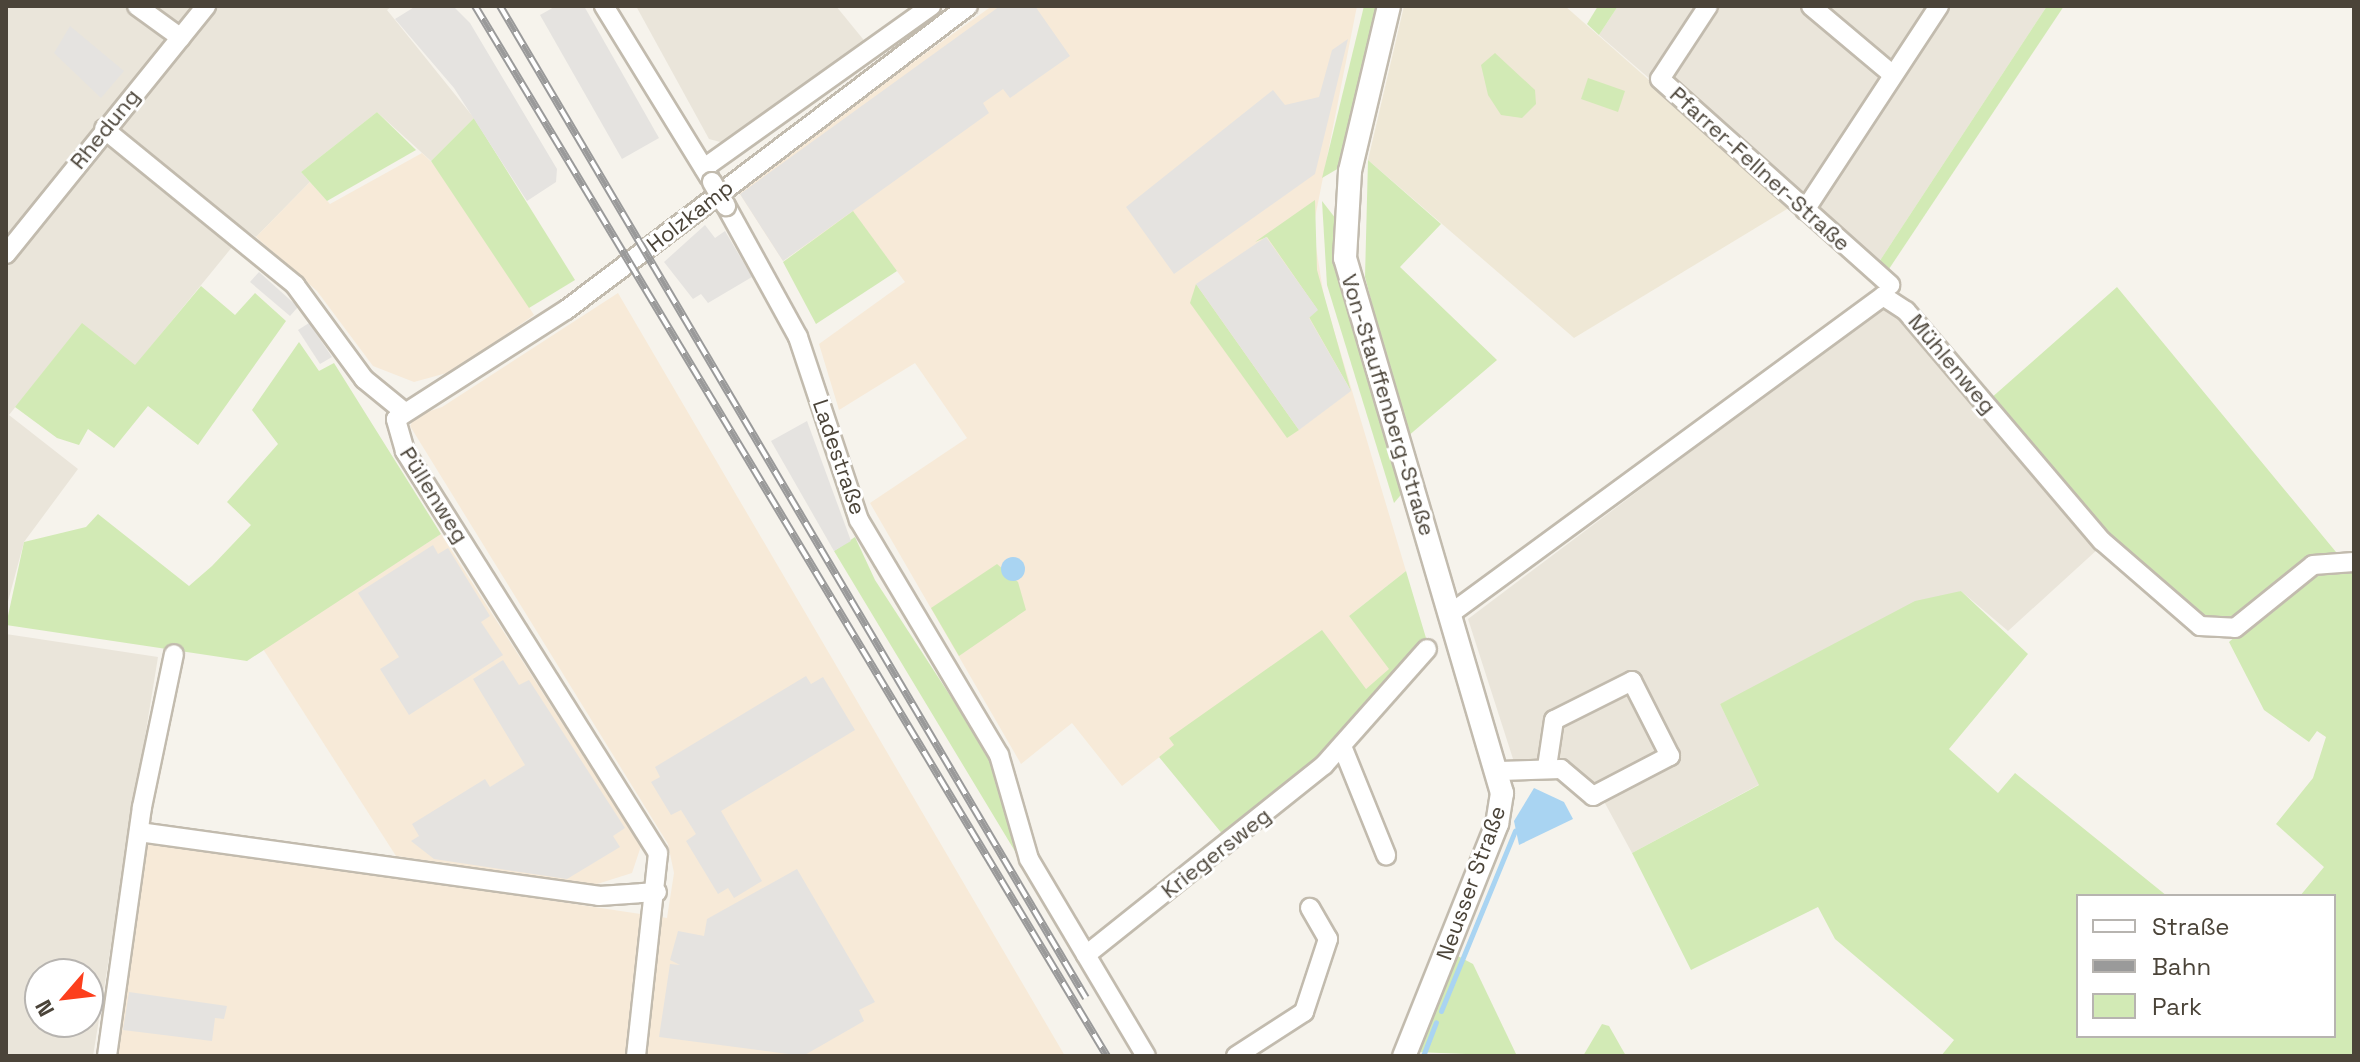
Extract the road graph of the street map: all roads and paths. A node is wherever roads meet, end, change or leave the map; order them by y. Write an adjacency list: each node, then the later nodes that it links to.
1 (137, 6): 10 (street)
2 (206, 6): 10 (street, Rhedung)
3 (604, 6): 13 (street, Ladestraße)
4 (931, 6): 13 (street, Holzkamp)
5 (968, 6): 17 (street, Holzkamp)
6 (1389, 6): 19 (street, Von-Stauffenberg-Straße)
7 (1708, 6): 14 (street, Pfarrer-Fellner-Straße)
8 (1811, 6): 11 (street)
9 (1939, 6): 11 (street)
10 (181, 38): 12 (street, Rhedung)
11 (1893, 75): 14 (street)
12 (104, 129): 15 (street, Rhedung); 17 (street)
13 (708, 175): 29 (street, Ladestraße, bridge)
14 (1805, 210): 16 (street, Pfarrer-Fellner-Straße)
15 (6, 254)
16 (1890, 285)
17 (402, 410): 27 (street, Püllenweg)
18 (2354, 562): 19 (street, Mühlenweg)
19 (1450, 614): 24 (street, Neusser Straße)
20 (1427, 649): 22 (street, Kriegersweg)
21 (174, 654): 25 (street)
22 (1342, 746): 26 (street); 29 (street, Kriegersweg)
23 (1547, 767): 23 (street); 24 (street)
24 (1500, 771): 34 (street, Neusser Straße)
25 (139, 832): 27 (street); 30 (street)
26 (1386, 855)
27 (657, 892): 31 (street, Püllenweg)
28 (1310, 908): 33 (street)
29 (1086, 955): 32 (street, Ladestraße)
30 (107, 1056)
31 (636, 1056)
32 (1146, 1056)
33 (1236, 1056)
34 (1404, 1056)

